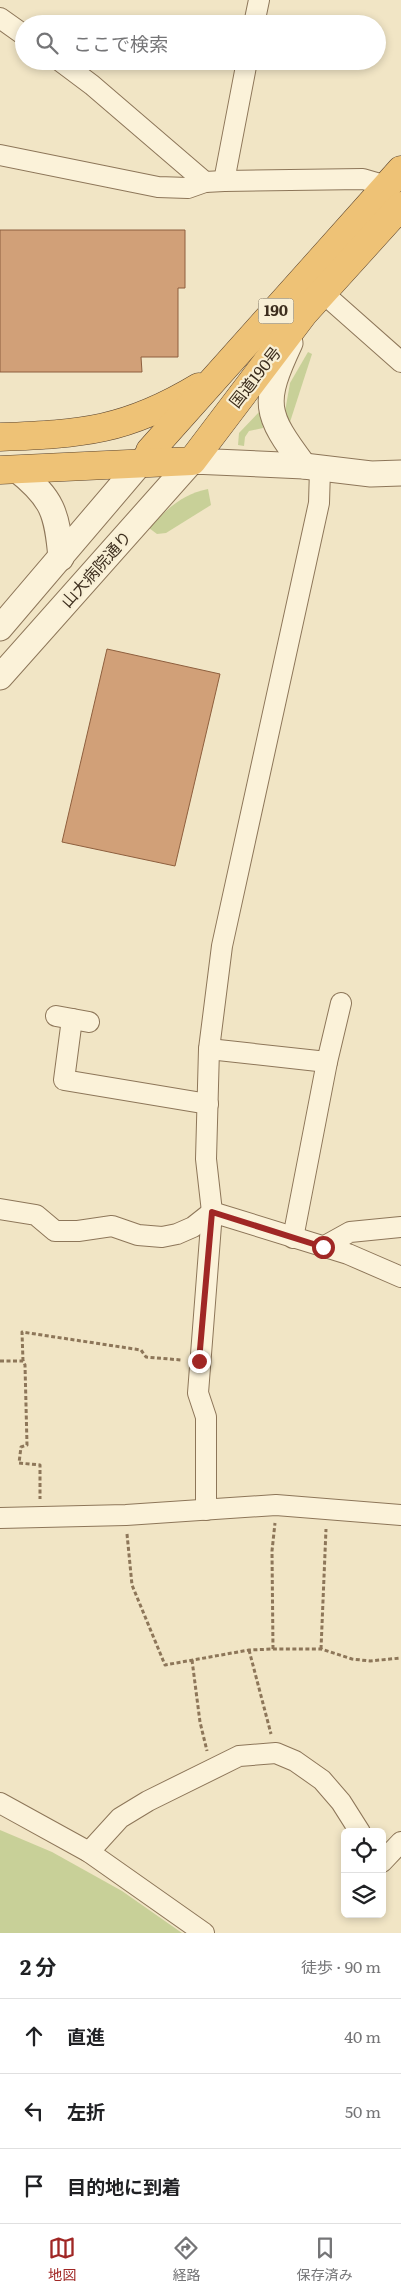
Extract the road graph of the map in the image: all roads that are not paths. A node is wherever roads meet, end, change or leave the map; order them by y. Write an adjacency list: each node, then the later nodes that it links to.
1 (259, 0): 2 (street)
2 (256, 15)
3 (0, 18): 4 (street)
4 (15, 29)
5 (72, 70): 8 (street)
6 (245, 70): 8 (street)
7 (0, 155): 8 (street)
8 (215, 182): 9 (street)
9 (396, 187): 10 (highway, 国道190号 / 190); 13 (highway, 国道190号 / 190)
10 (323, 293): 11 (highway, 国道190号 / 190); 12 (street)
11 (304, 313): 16 (highway, 国道190号 / 190); 18 (street)
12 (401, 362)
13 (225, 368): 14 (highway, 国道190号 / 190); 15 (highway, 国道190号 / 190)
14 (0, 437)
15 (144, 458): 16 (highway); 17 (highway); 20 (street, 山大病院通り)
16 (192, 461): 18 (street); 22 (street, 山大病院通り)
17 (5, 463): 20 (street)
18 (312, 468): 19 (street); 25 (street)
19 (401, 473)
20 (61, 558): 21 (street, 山大病院通り)
21 (0, 628)
22 (0, 676)
23 (341, 1003): 26 (street)
24 (72, 1019): 27 (street)
25 (209, 1049): 26 (street); 27 (street)
26 (327, 1062): 31 (street)
27 (208, 1104): 29 (street)
28 (0, 1209): 29 (street)
29 (212, 1212): 31 (street); 34 (street)
30 (401, 1227): 32 (street)
31 (293, 1238): 32 (street)
32 (323, 1247): 33 (street)
33 (401, 1277)
34 (206, 1510): 35 (street); 36 (street)
35 (401, 1515)
36 (0, 1518)
37 (0, 1803): 40 (street)
38 (357, 1828): 40 (street)
39 (401, 1842): 41 (street)
40 (89, 1852): 42 (street)
41 (386, 1858)
42 (204, 1933)

